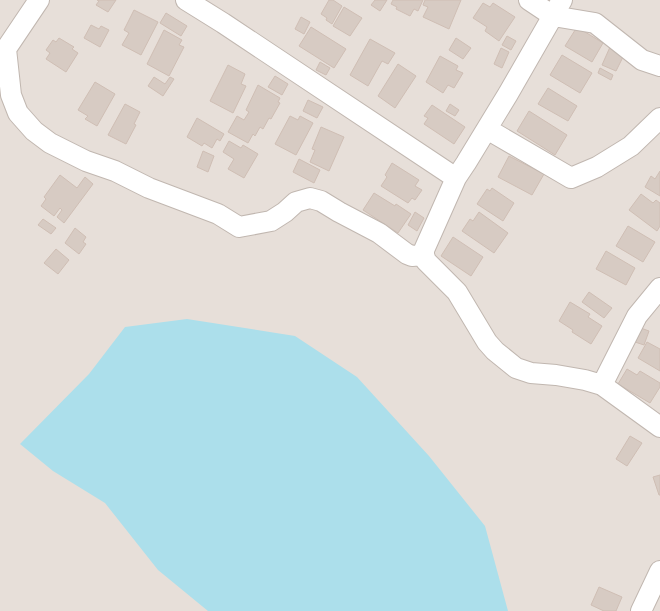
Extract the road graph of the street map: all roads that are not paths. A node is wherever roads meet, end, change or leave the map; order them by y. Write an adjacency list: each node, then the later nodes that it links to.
1 (39, 0): 5 (street)
2 (186, 0): 9 (street)
3 (529, 0): 4 (street)
4 (558, 8): 6 (street); 8 (street)
5 (3, 52): 10 (street)
6 (660, 66)
7 (660, 118): 8 (street)
8 (487, 129): 9 (street)
9 (456, 178): 10 (street)
10 (424, 255): 12 (street)
11 (660, 288): 12 (street)
12 (602, 385): 13 (street)
13 (660, 427)
14 (660, 571): 15 (street)
15 (641, 611)

